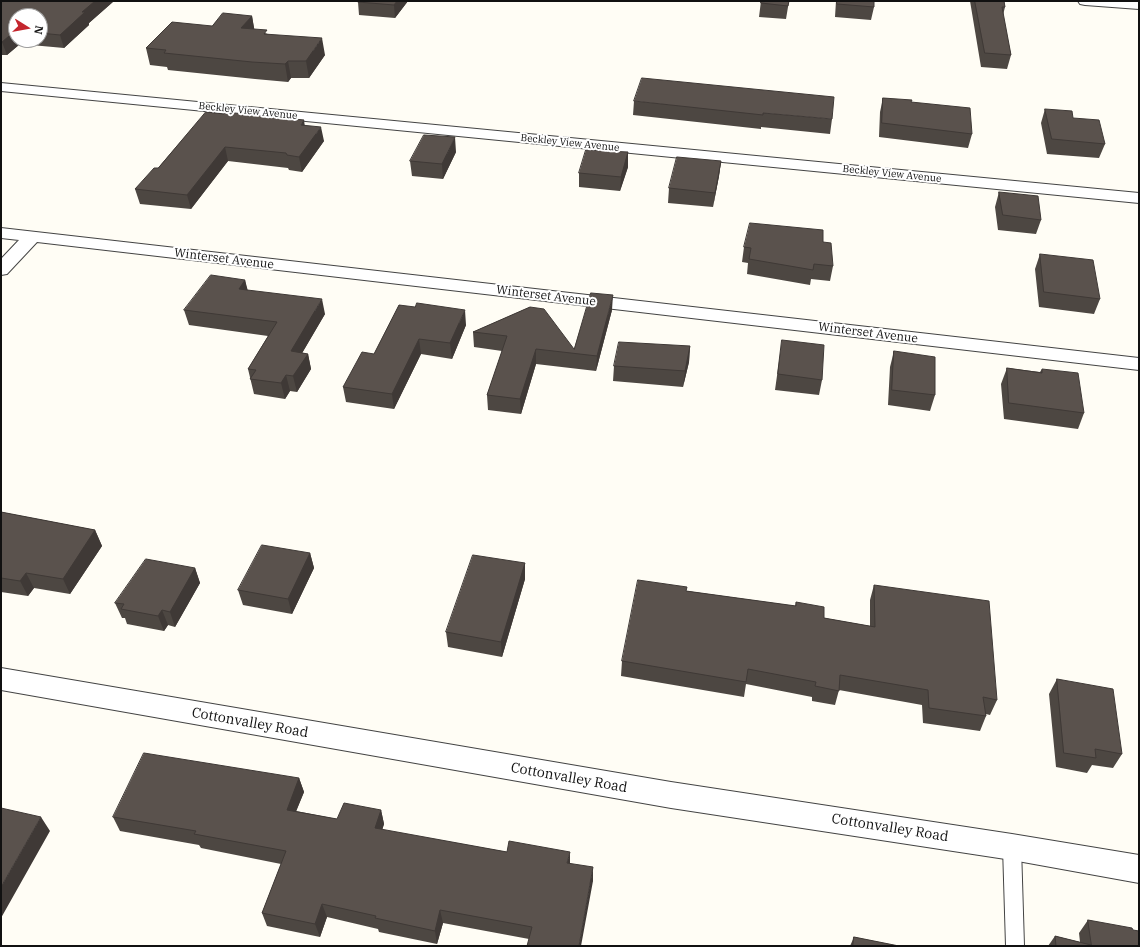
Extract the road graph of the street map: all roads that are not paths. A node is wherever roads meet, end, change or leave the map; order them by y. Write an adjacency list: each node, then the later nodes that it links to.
1 (1085, 1): 2 (street)
2 (1139, 5)
3 (1, 87): 4 (street, Beckley View Avenue)
4 (1139, 198)
5 (1, 233): 6 (street, Winterset Avenue)
6 (32, 237): 7 (street); 8 (street, Winterset Avenue)
7 (1, 270)
8 (1139, 364)
9 (1, 679): 10 (street, Cottonvalley Road)
10 (1012, 847): 11 (street, Cottonvalley Road); 12 (lane)
11 (1139, 869)
12 (1015, 946)

